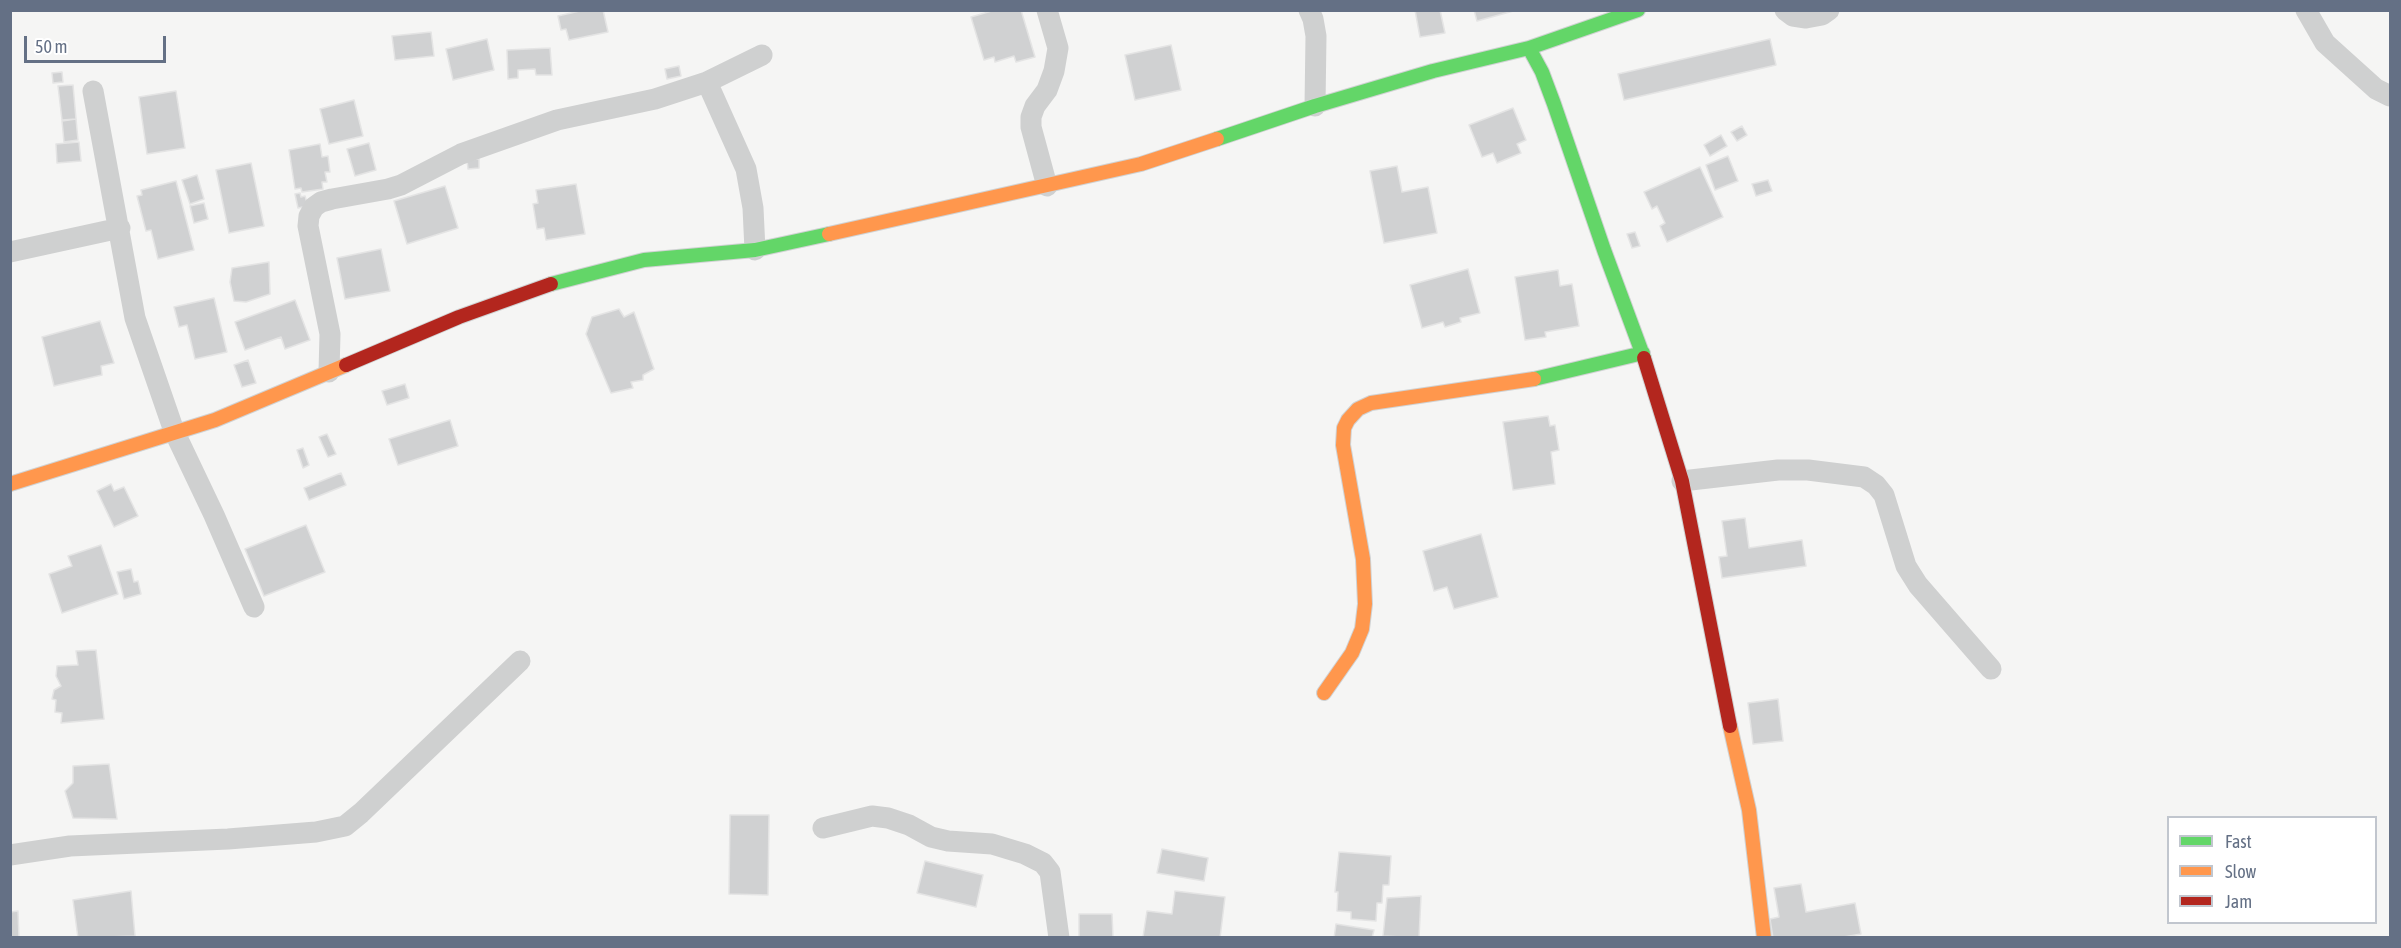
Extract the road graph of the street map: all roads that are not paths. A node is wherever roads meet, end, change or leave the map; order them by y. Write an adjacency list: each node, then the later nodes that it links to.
1 (1047, 10): 13 (street)
2 (1309, 10): 12 (street)
3 (1638, 10): 7 (street)
4 (1785, 10): 5 (street)
5 (1829, 10)
6 (2306, 10): 11 (street)
7 (1529, 48): 12 (street); 17 (street)
8 (762, 55): 9 (street)
9 (707, 82): 15 (street); 18 (street)
10 (93, 91): 14 (street)
11 (2391, 96)
12 (1315, 106): 13 (street)
13 (1047, 186): 15 (street)
14 (120, 228): 16 (street); 19 (street)
15 (755, 250): 18 (street)
16 (10, 252)
17 (1643, 353): 20 (street); 25 (street)
18 (329, 372): 19 (street)
19 (174, 431): 21 (street); 22 (street)
20 (1682, 481): 24 (street); 29 (street)
21 (10, 484)
22 (254, 607)
23 (520, 661): 27 (street)
24 (1991, 669)
25 (1324, 693)
26 (823, 828): 28 (street)
27 (10, 855)
28 (1059, 938)
29 (1764, 938)

